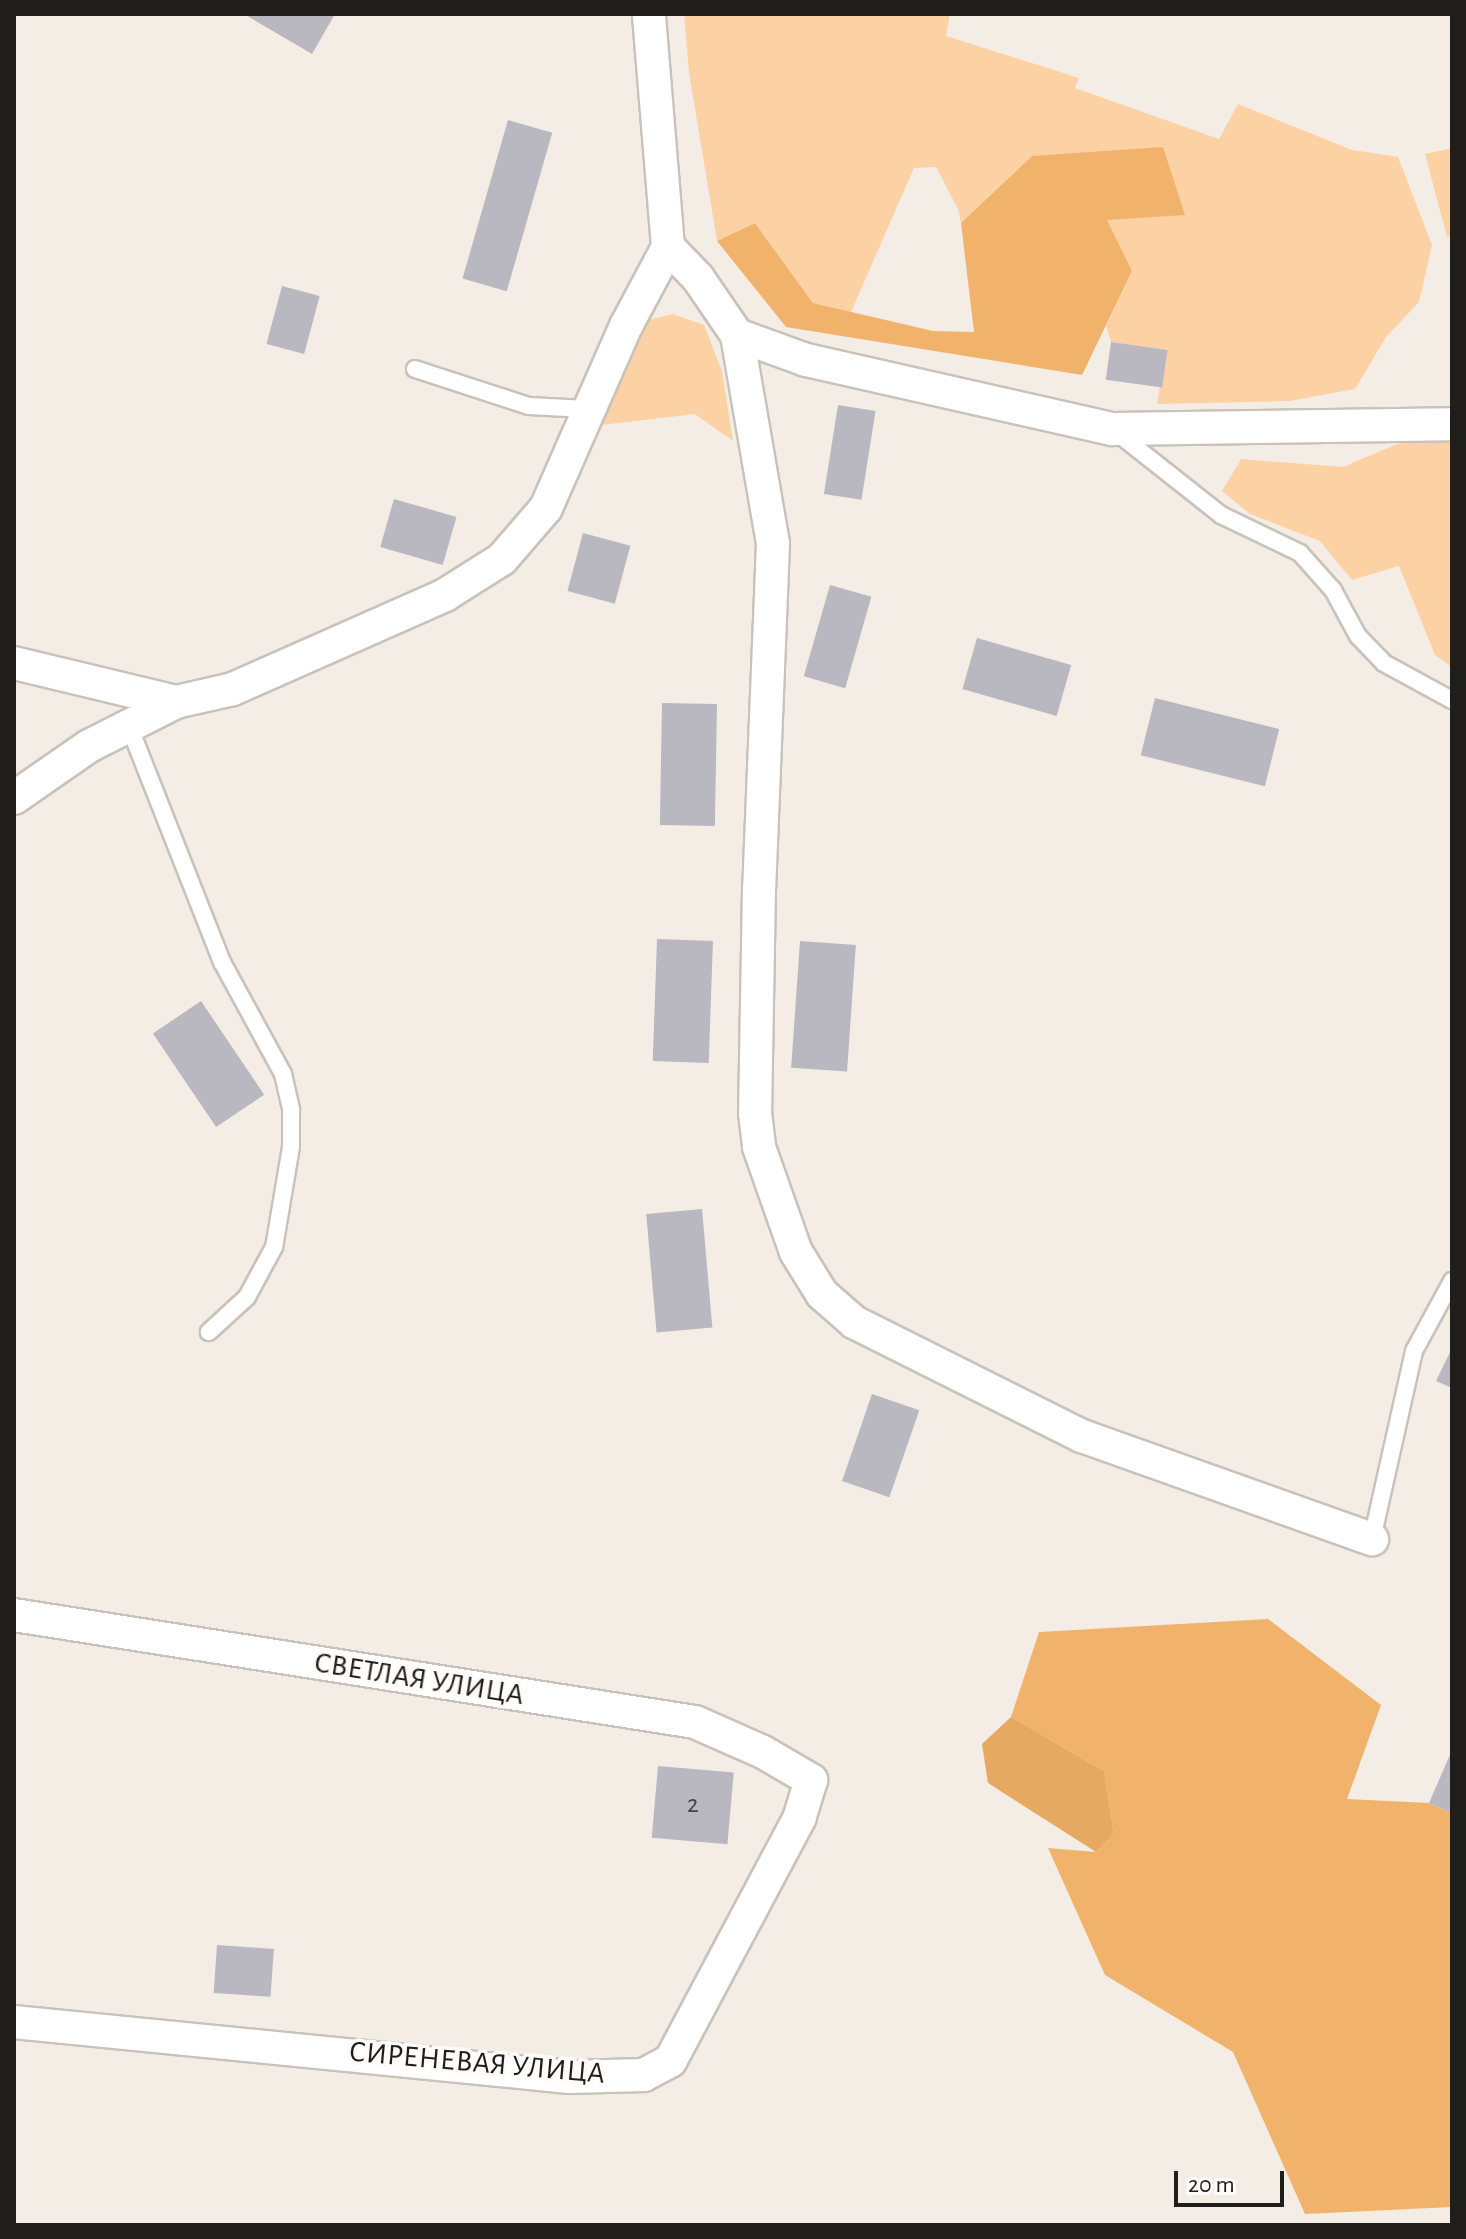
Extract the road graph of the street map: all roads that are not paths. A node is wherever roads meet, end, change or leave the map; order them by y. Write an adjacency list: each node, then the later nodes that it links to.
1 (649, 14): 2 (street)
2 (668, 247): 3 (street); 5 (street)
3 (737, 335): 7 (street); 15 (street)
4 (415, 369): 5 (lane)
5 (587, 409): 10 (street)
6 (1452, 424): 7 (street)
7 (1112, 429): 9 (lane)
8 (14, 663): 10 (street)
9 (1452, 700)
10 (176, 702): 11 (street)
11 (129, 726): 12 (street); 14 (lane)
12 (14, 798)
13 (1452, 1281): 15 (lane)
14 (209, 1332)
15 (1372, 1539)
16 (14, 1615): 17 (street, СВЕТЛАЯ УЛИЦА)
17 (811, 1780): 18 (street, СИРЕНЕВАЯ УЛИЦА)
18 (14, 2022)

